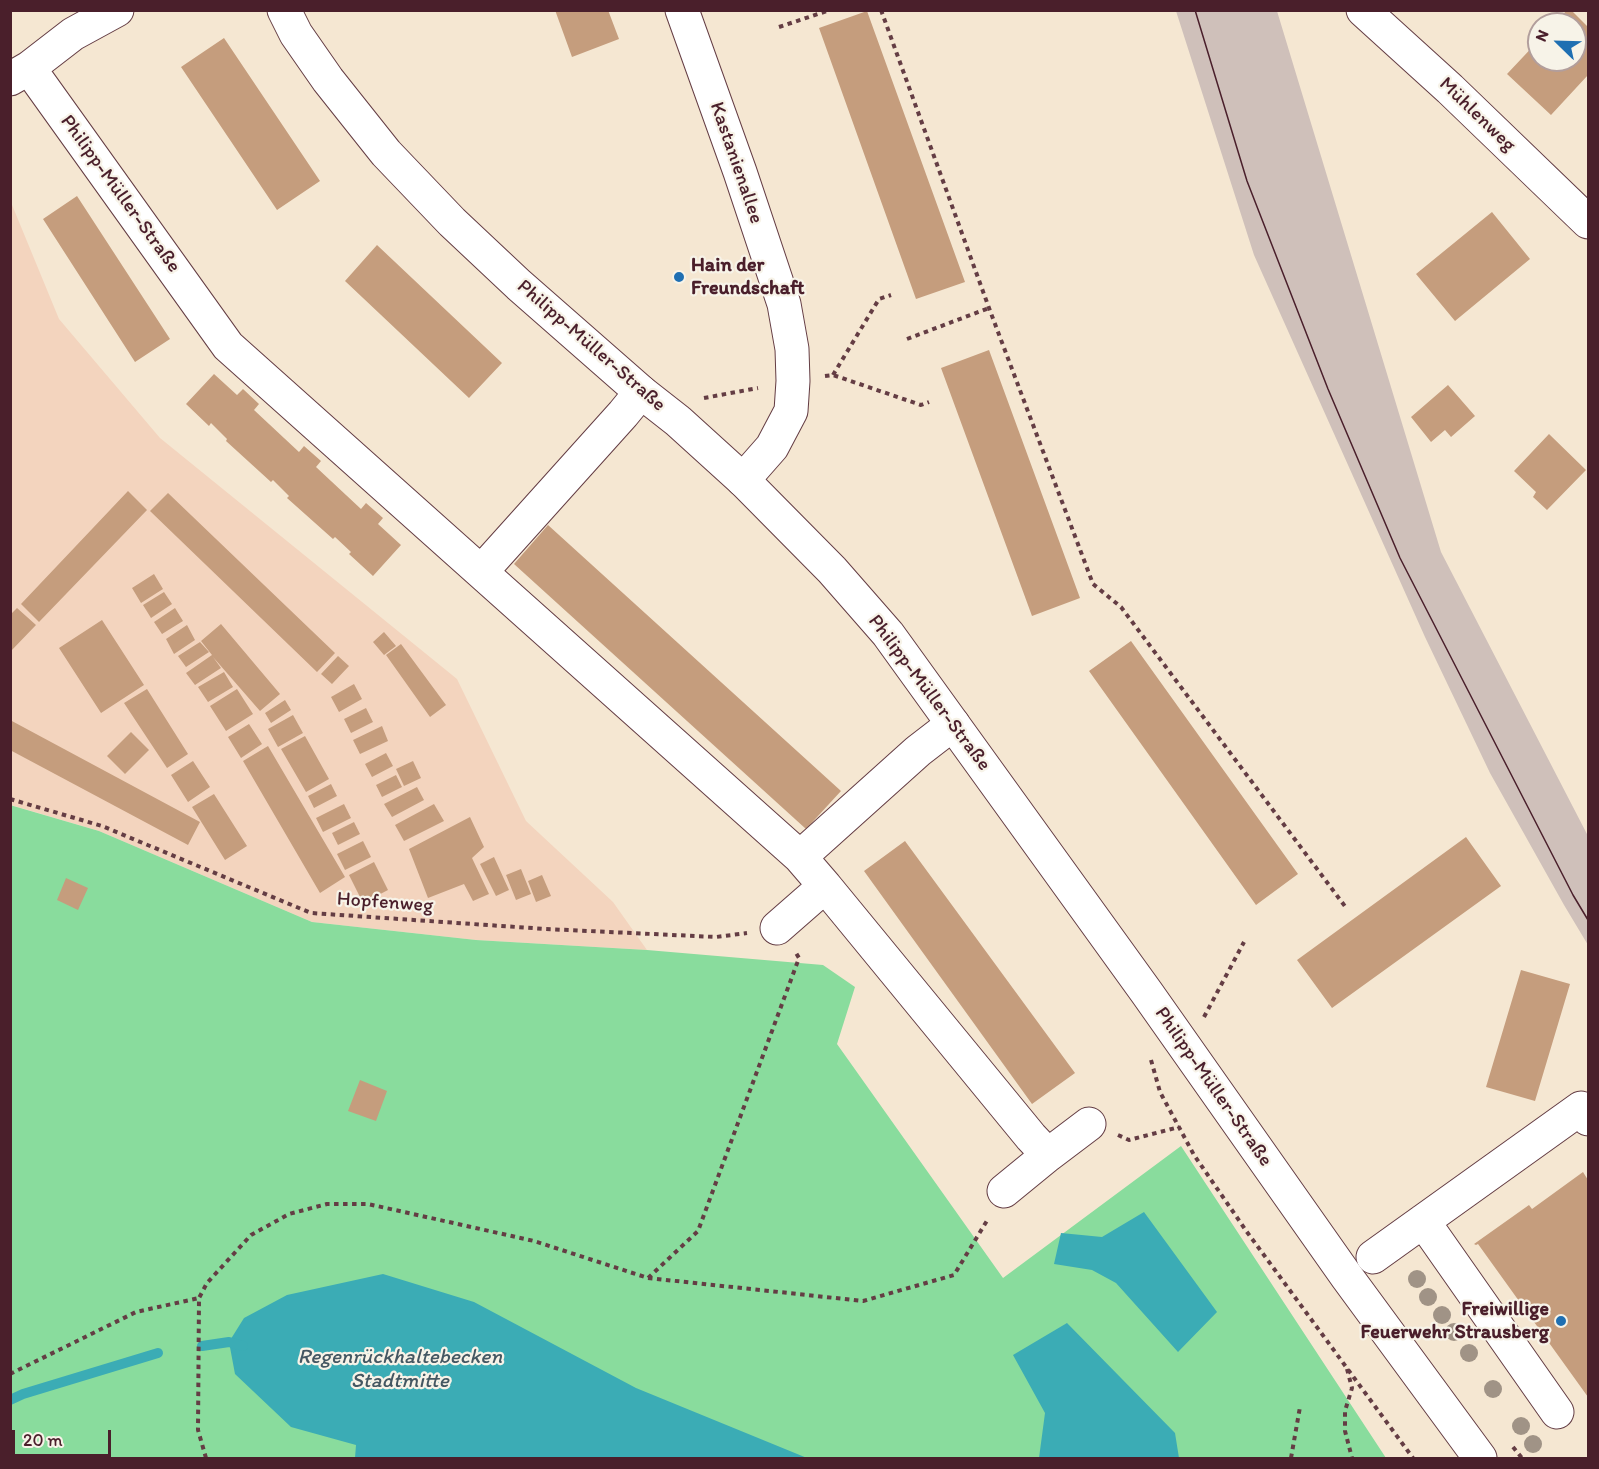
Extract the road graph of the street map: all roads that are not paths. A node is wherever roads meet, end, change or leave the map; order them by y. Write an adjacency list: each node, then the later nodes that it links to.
1 (117, 10): 5 (main road, Philipp-Müller-Straße)
2 (284, 10): 7 (main road, Philipp-Müller-Straße)
3 (682, 10): 8 (main road, Kastanienallee)
4 (1363, 10): 6 (main road, Mühlenweg)
5 (20, 74): 9 (main road, Philipp-Müller-Straße)
6 (1588, 222)
7 (641, 392): 8 (main road, Philipp-Müller-Straße); 9 (main road)
8 (743, 480): 10 (main road, Philipp-Müller-Straße)
9 (482, 572): 11 (main road, Philipp-Müller-Straße)
10 (953, 724): 11 (main road); 21 (main road, Philipp-Müller-Straße)
11 (800, 857): 12 (main road, Philipp-Müller-Straße)
12 (825, 886): 13 (main road); 16 (main road, Philipp-Müller-Straße)
13 (777, 928)
14 (1588, 1119): 18 (main road)
15 (1089, 1124): 16 (main road)
16 (1048, 1155): 17 (main road)
17 (1004, 1191)
18 (1423, 1221): 19 (main road); 20 (main road)
19 (1373, 1257)
20 (1557, 1412)
21 (1480, 1458)

